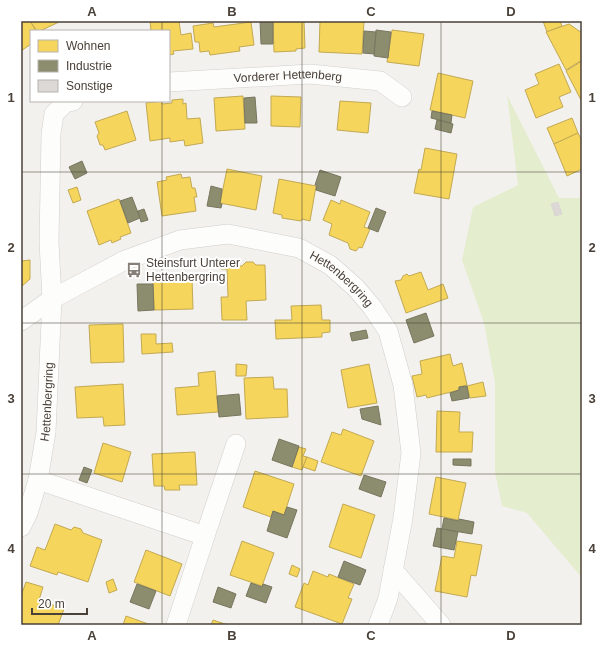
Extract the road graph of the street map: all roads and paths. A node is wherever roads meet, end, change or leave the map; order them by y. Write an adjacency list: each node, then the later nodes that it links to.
1 (170, 82): 2 (street, Vorderer Hettenberg)
2 (402, 97)
3 (69, 102): 4 (street)
4 (52, 299): 5 (street, Hettenbergring); 7 (street, Hettenbergring); 10 (street, Hettenbergring)
5 (21, 321)
6 (236, 444): 9 (street)
7 (38, 480): 8 (street, Hettenbergring); 9 (street)
8 (21, 526)
9 (205, 536): 11 (street)
10 (393, 570): 12 (street, Hettenbergring); 13 (street)
11 (176, 625)
12 (378, 625)
13 (441, 625)

